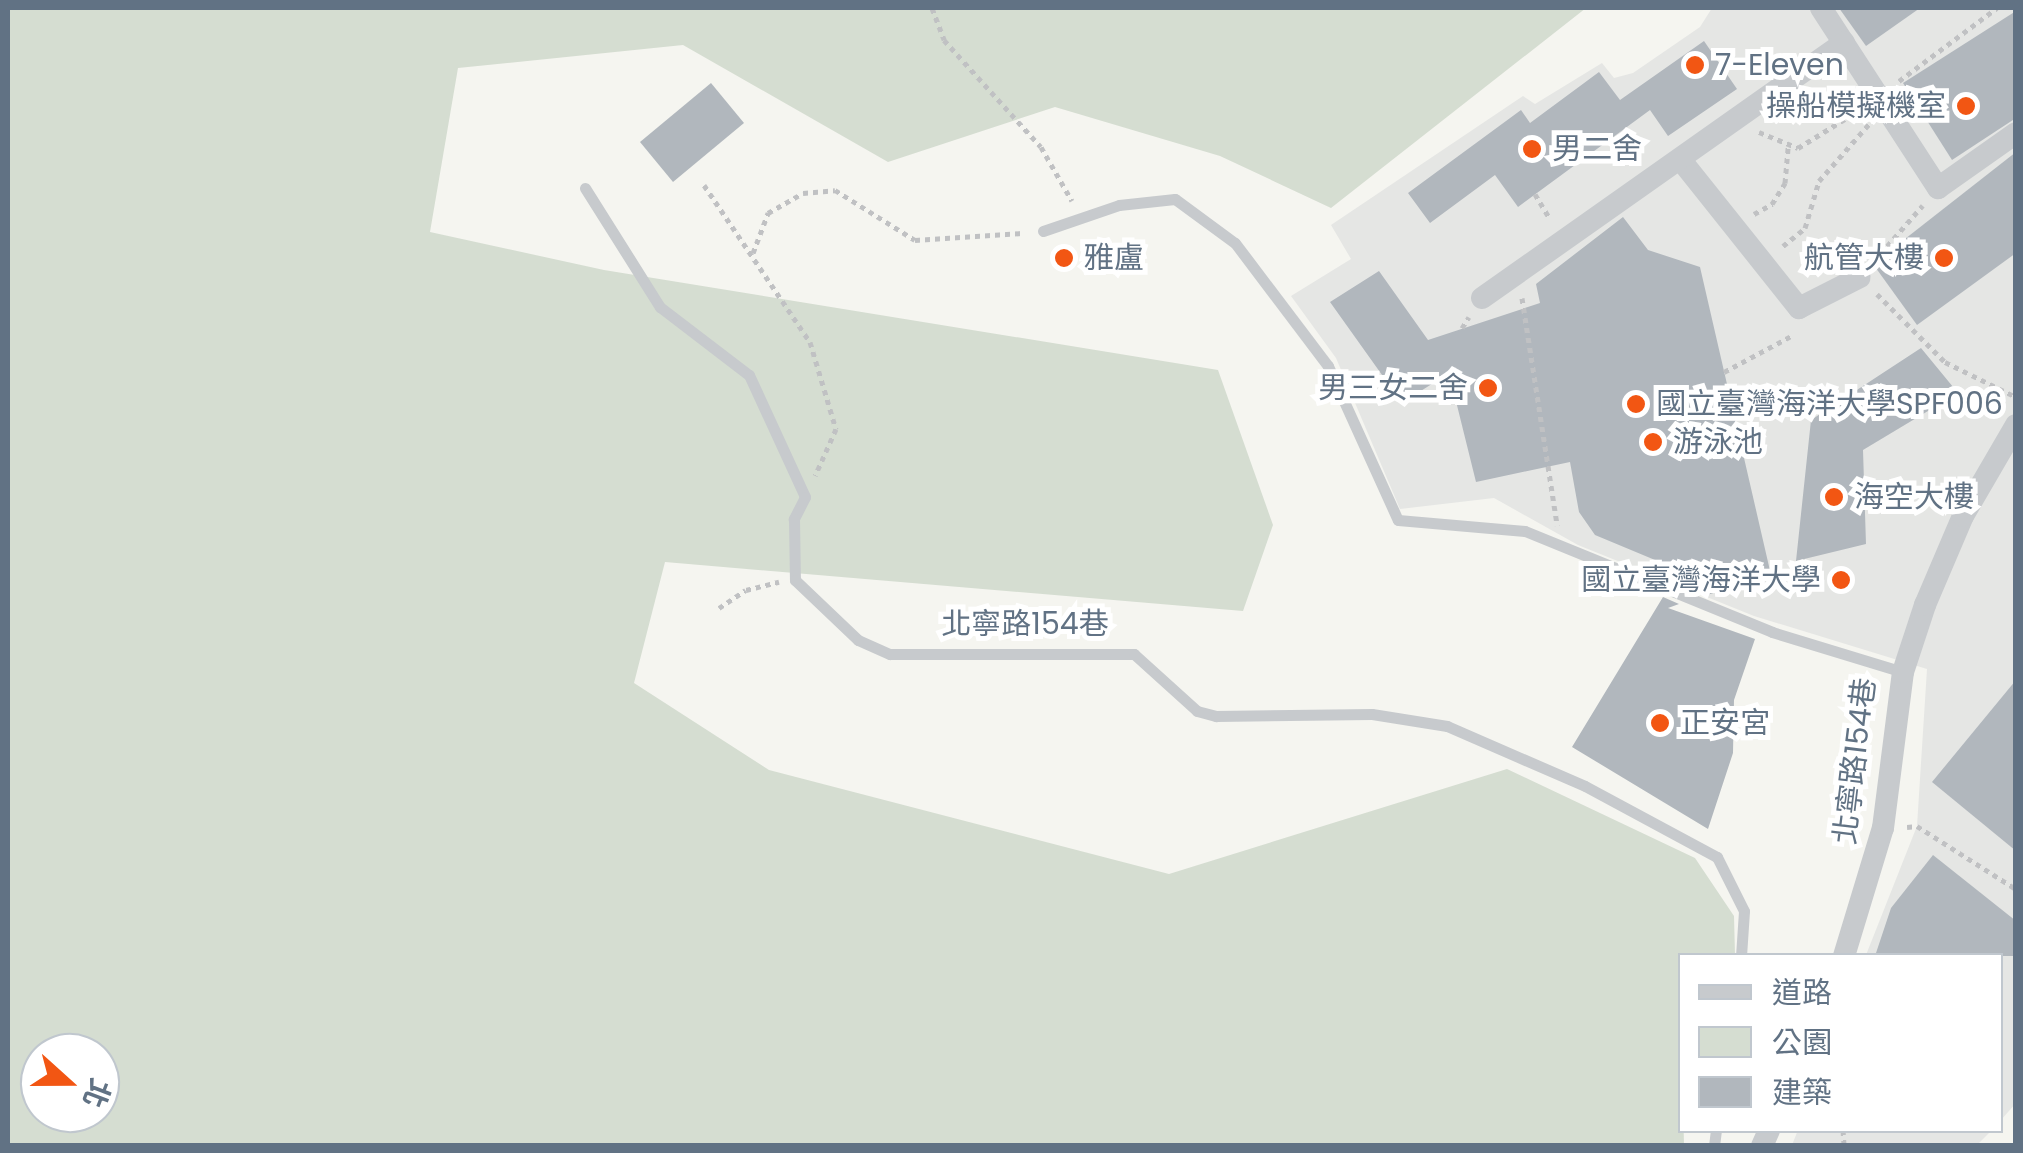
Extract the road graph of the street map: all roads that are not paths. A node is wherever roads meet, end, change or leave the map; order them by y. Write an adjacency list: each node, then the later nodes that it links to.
1 (1820, 8): 2 (street)
2 (1844, 43): 3 (street); 4 (street)
3 (2016, 134)
4 (1680, 159): 7 (street); 8 (street)
5 (585, 188): 11 (lane, 北寧路154巷)
6 (1043, 231): 10 (lane, 北寧路154巷)
7 (1860, 277)
8 (1482, 298)
9 (2016, 425): 10 (street)
10 (1903, 672): 12 (street, 北寧路154巷)
11 (1741, 953)
12 (1845, 953)

